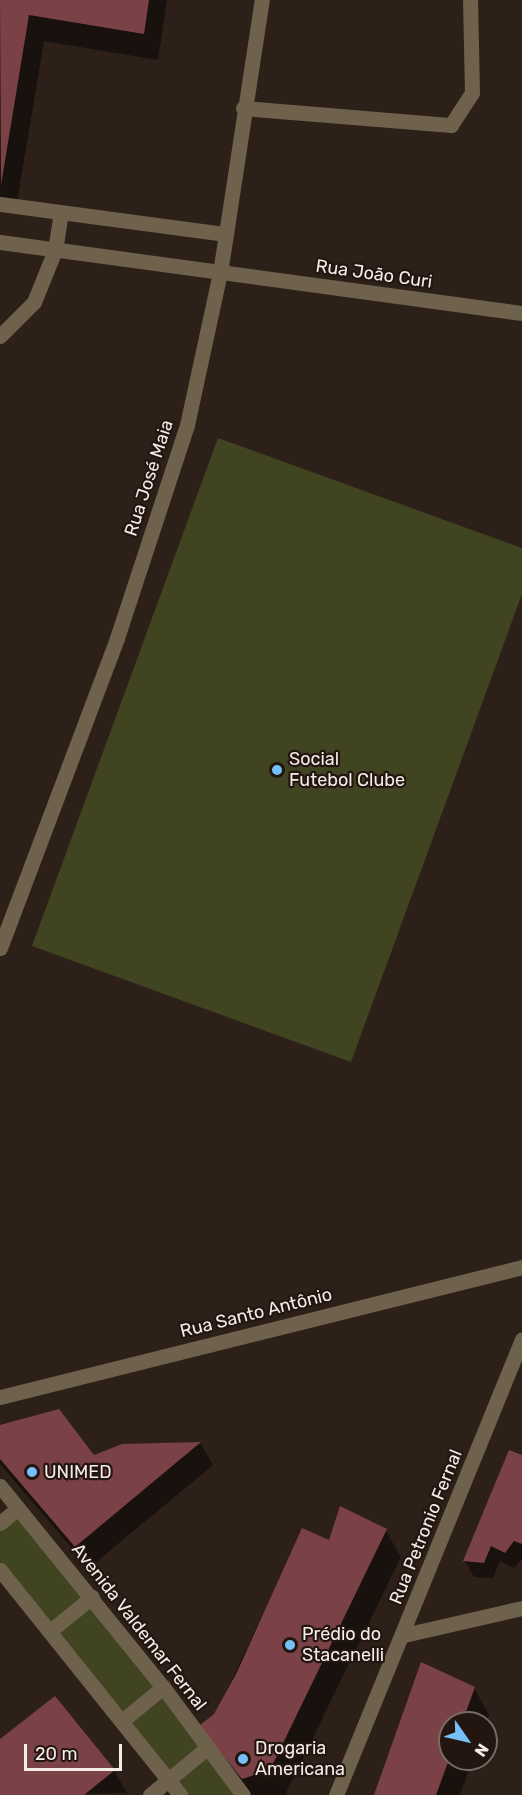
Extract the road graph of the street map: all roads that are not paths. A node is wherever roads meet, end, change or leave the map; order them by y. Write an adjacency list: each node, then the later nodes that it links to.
1 (262, 0): 3 (street, Rua José Maia)
2 (470, 0): 3 (street)
3 (243, 108): 6 (street, Rua José Maia)
4 (0, 204): 5 (street)
5 (61, 213): 6 (street); 8 (street)
6 (226, 234): 9 (street, Rua José Maia)
7 (0, 242): 8 (street, Rua João Curi)
8 (55, 250): 9 (street, Rua João Curi); 11 (street)
9 (220, 273): 10 (street, Rua João Curi); 12 (street, Rua José Maia)
10 (522, 313)
11 (0, 336)
12 (0, 948)
13 (522, 1267): 15 (street, Rua Santo Antônio)
14 (522, 1339): 23 (street, Rua Petronio Fernal)
15 (0, 1396)
16 (0, 1486): 17 (street, Avenida Valdemar Fernal)
17 (18, 1508): 18 (street); 20 (street, Avenida Valdemar Fernal)
18 (0, 1523)
19 (0, 1570): 22 (street)
20 (92, 1597): 22 (street); 24 (street, Avenida Valdemar Fernal)
21 (522, 1608): 23 (street)
22 (50, 1631): 25 (street)
23 (404, 1635): 31 (street, Rua Petronio Fernal)
24 (163, 1687): 25 (street); 26 (street, Avenida Valdemar Fernal)
25 (123, 1720): 27 (street)
26 (208, 1747): 27 (street); 30 (street, Avenida Valdemar Fernal)
27 (168, 1779): 28 (street); 29 (street)
28 (150, 1795)
29 (180, 1795)
30 (243, 1795)
31 (336, 1795)

